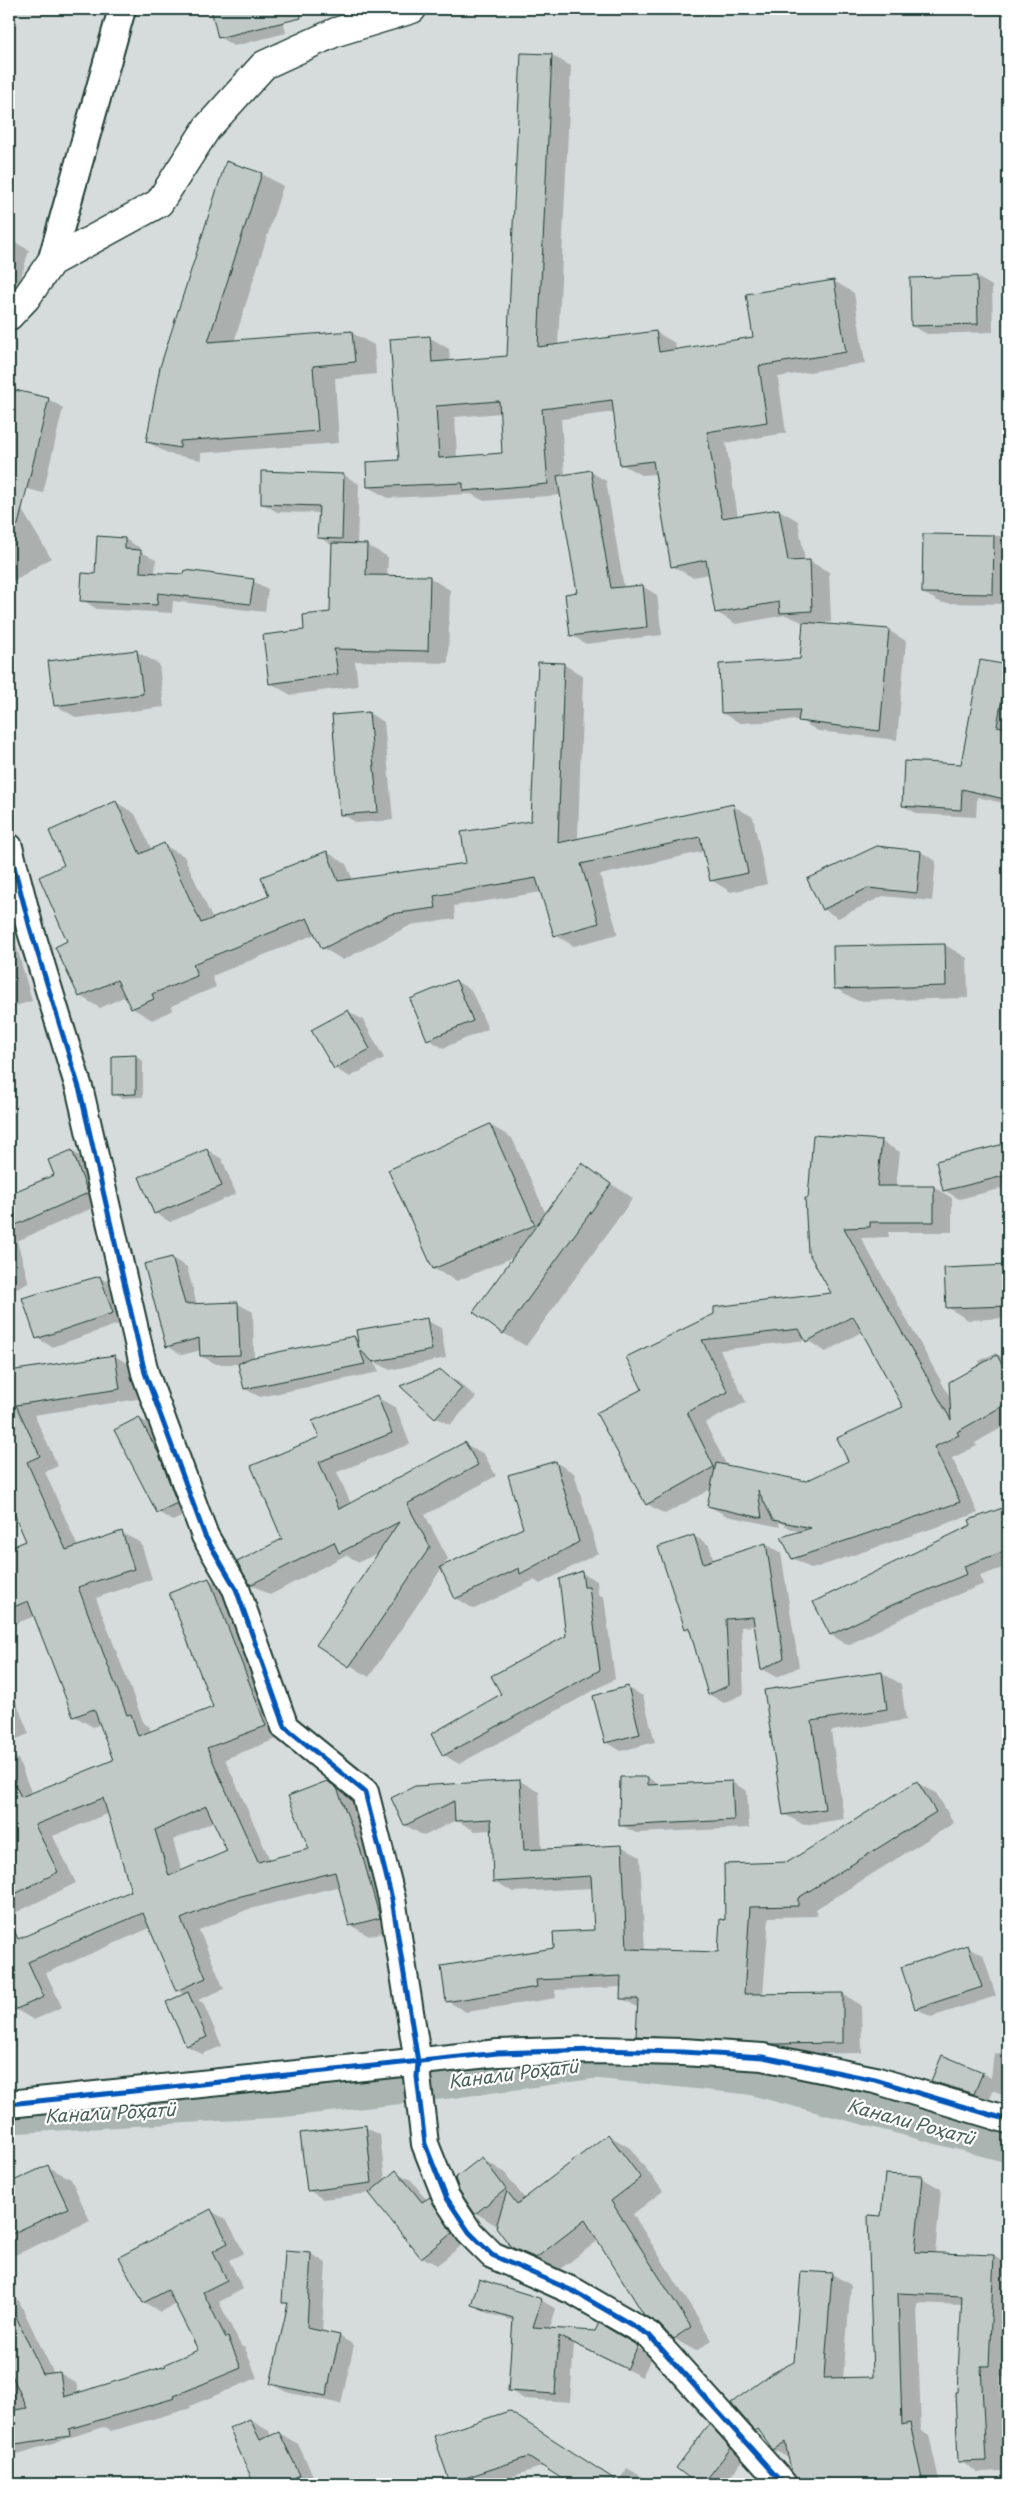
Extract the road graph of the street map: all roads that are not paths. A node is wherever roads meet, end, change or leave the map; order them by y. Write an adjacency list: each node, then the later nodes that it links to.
1 (122, 9): 3 (street)
2 (412, 9): 3 (street)
3 (51, 262): 4 (street)
4 (9, 316)
5 (9, 847): 6 (street)
6 (417, 2069): 7 (street); 8 (street); 9 (street)
7 (9, 2104)
8 (1008, 2120)
9 (783, 2484)

